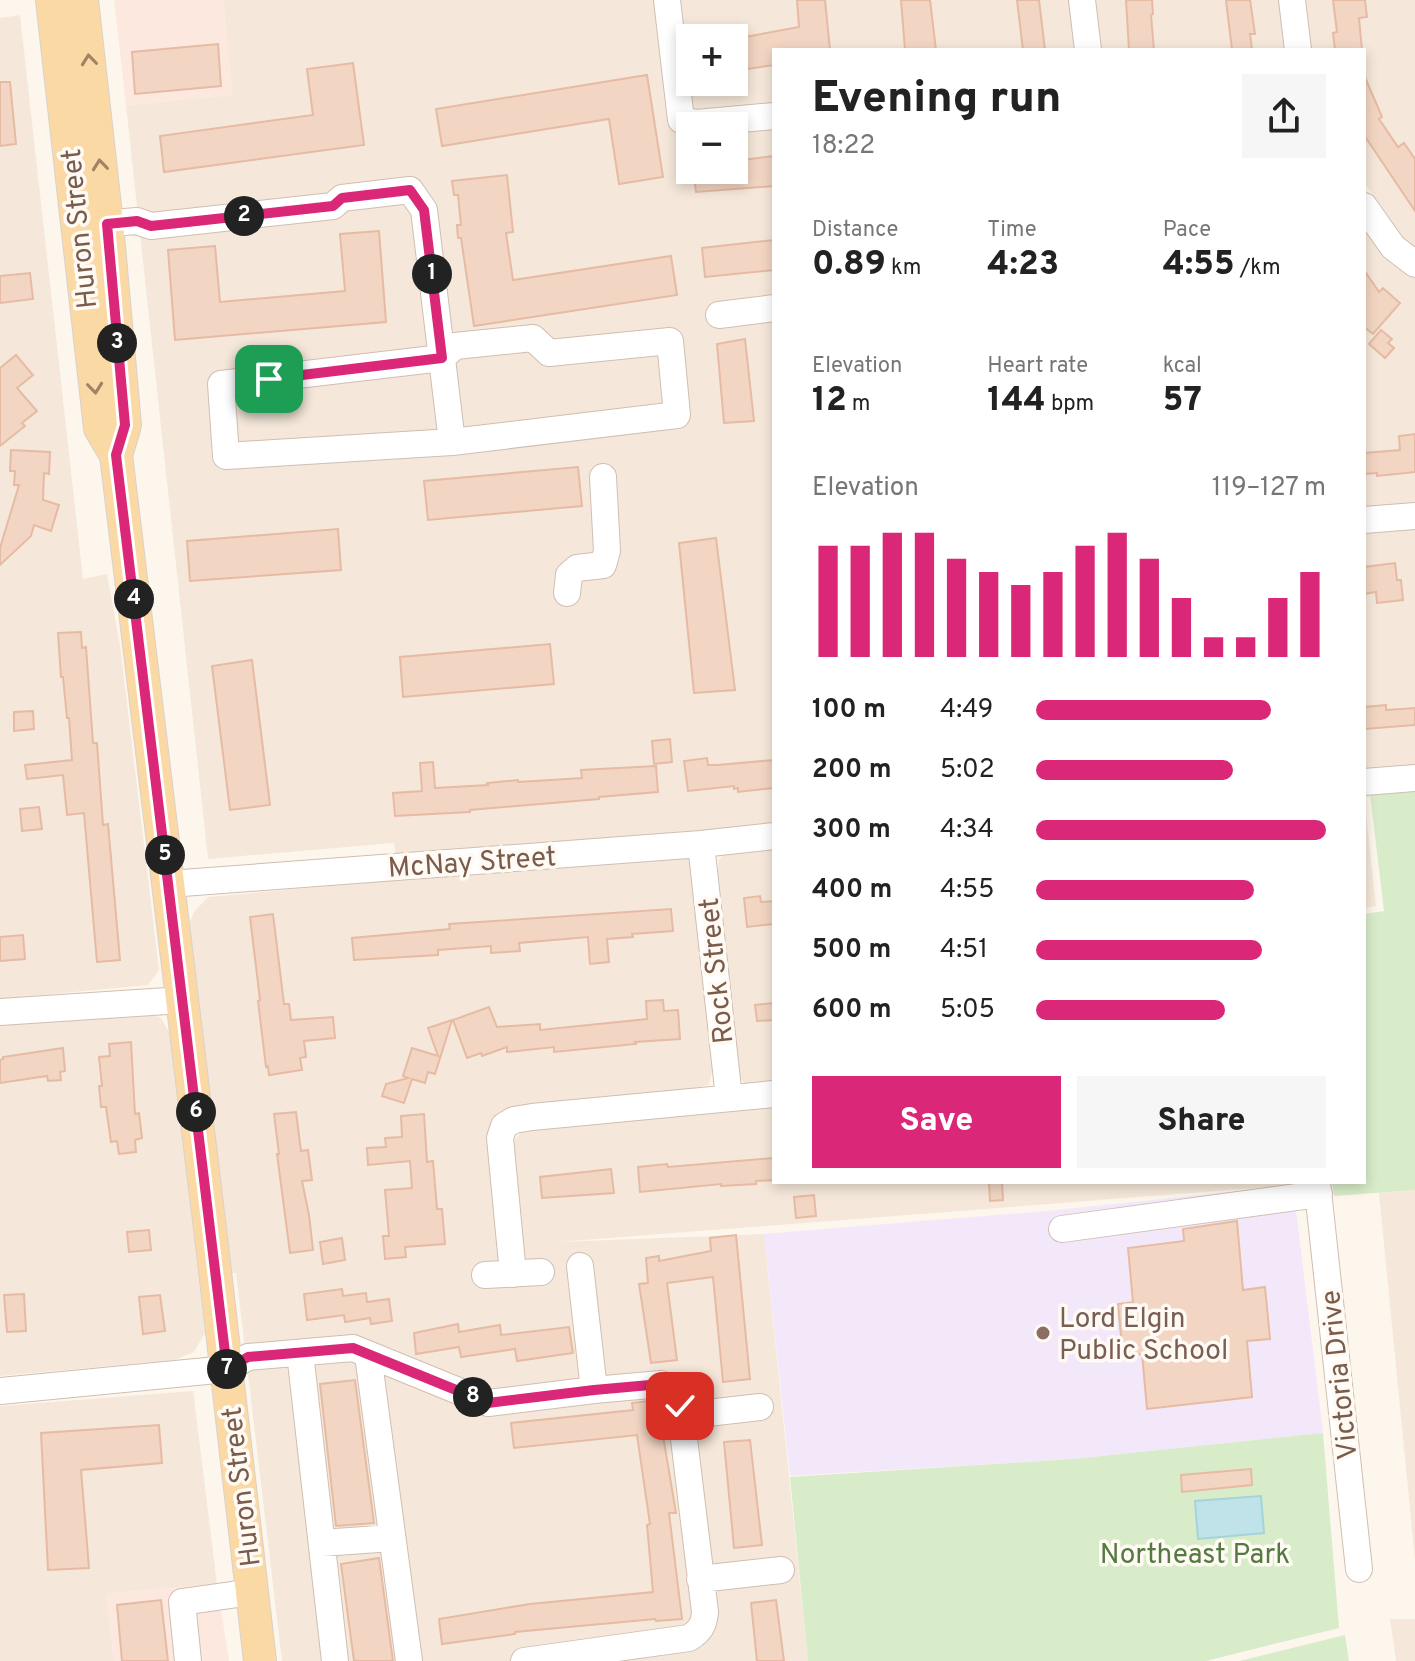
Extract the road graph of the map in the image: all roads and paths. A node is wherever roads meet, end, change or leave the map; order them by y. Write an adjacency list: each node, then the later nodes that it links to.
1 (52, 0): 10 (main road, Huron Street)
2 (82, 0): 10 (main road, Huron Street, one-way to 2)
3 (667, 0): 8 (street)
4 (1082, 0): 6 (street)
5 (1292, 0): 7 (street)
6 (1088, 48)
7 (1298, 48)
8 (772, 116)
9 (1366, 209): 11 (street)
10 (107, 224): 14 (street); 24 (main road, Huron Street)
11 (1415, 264)
12 (772, 308): 13 (street)
13 (719, 315)
14 (442, 358): 15 (street); 15 (street); 15 (street)
15 (452, 442)
16 (603, 477): 19 (street)
17 (1415, 516): 18 (street)
18 (1366, 520)
19 (567, 593)
20 (1415, 778): 21 (street)
21 (1366, 782)
22 (772, 836): 23 (street, McNay Street)
23 (701, 844): 24 (street, McNay Street); 28 (street, Rock Street)
24 (169, 884): 25 (main road, Huron Street)
25 (182, 1000): 26 (street); 37 (main road, Huron Street)
26 (0, 1012)
27 (772, 1094): 28 (street)
28 (729, 1098): 33 (street)
29 (1318, 1188): 30 (street); 44 (street, Victoria Drive)
30 (1062, 1229)
31 (580, 1266): 38 (street)
32 (541, 1272): 33 (street)
33 (513, 1274): 34 (street)
34 (485, 1275)
35 (300, 1353): 36 (street); 37 (street); 43 (street)
36 (368, 1355): 38 (street); 42 (street)
37 (227, 1369): 39 (street); 47 (main road, Huron Street)
38 (594, 1390): 41 (street)
39 (0, 1391)
40 (760, 1407): 41 (street)
41 (681, 1416): 46 (street)
42 (392, 1538): 43 (street); 51 (street)
43 (322, 1543): 50 (street)
44 (1359, 1569)
45 (781, 1570): 46 (street)
46 (700, 1579): 52 (street)
47 (252, 1592): 48 (street); 49 (main road, Huron Street)
48 (188, 1661)
49 (260, 1661)
50 (335, 1661)
51 (409, 1661)
52 (524, 1661)

